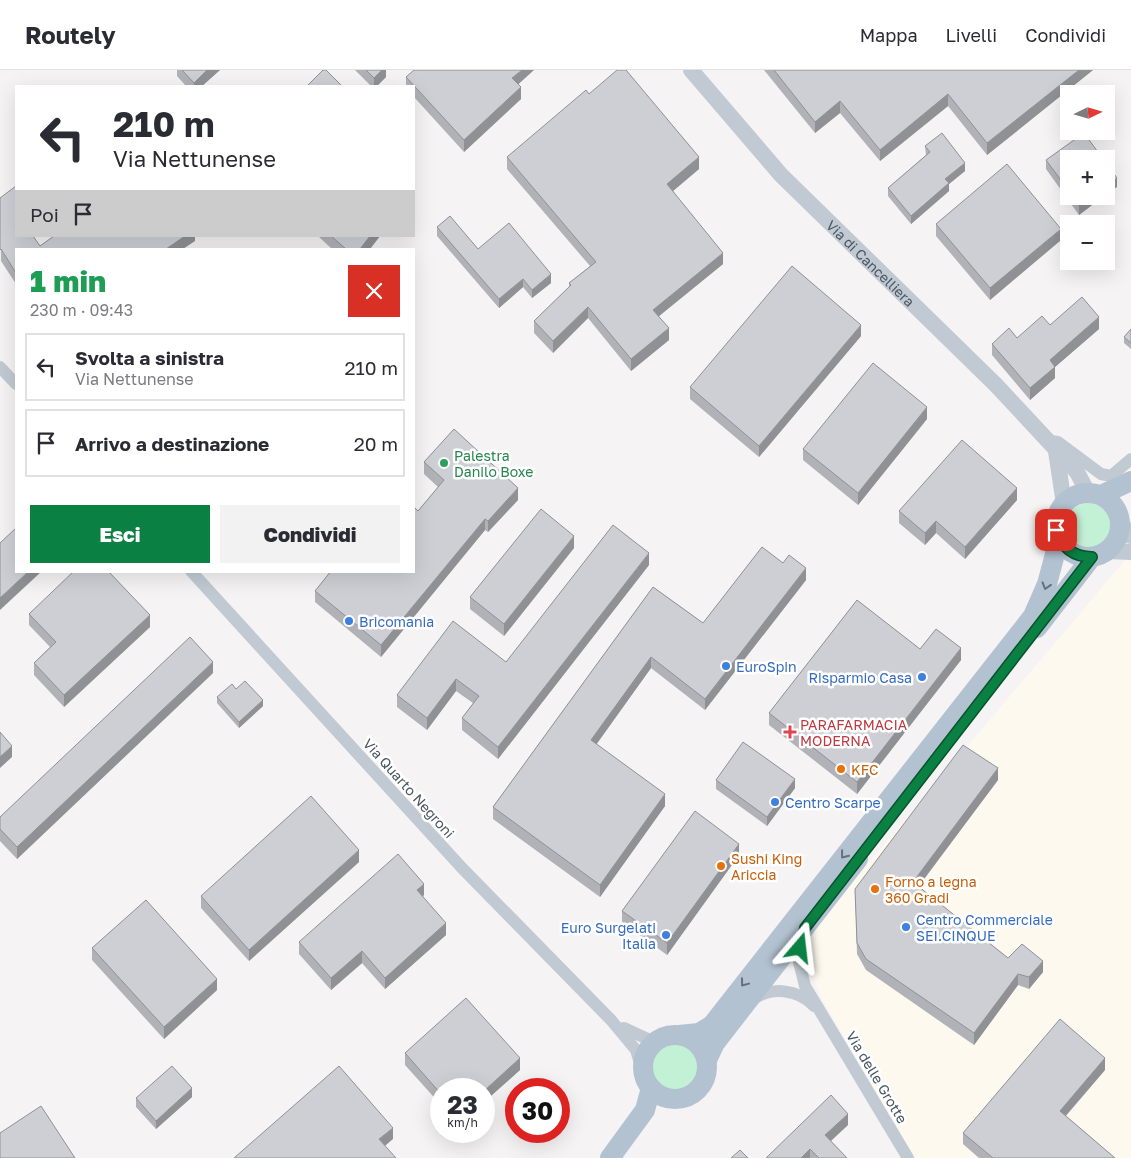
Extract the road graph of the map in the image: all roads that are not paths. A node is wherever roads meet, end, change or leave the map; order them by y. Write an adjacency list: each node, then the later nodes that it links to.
1 (691, 70): 4 (street, Via di Cancelliera)
2 (0, 367): 3 (street)
3 (15, 383)
4 (1052, 446): 5 (street); 7 (street, Via di Cancelliera); 8 (street)
5 (1131, 459)
6 (1131, 481): 7 (main road)
7 (1094, 494): 8 (main road); 9 (main road)
8 (1064, 504): 10 (main road)
9 (1125, 519): 12 (main road)
10 (1059, 539): 12 (main road); 18 (main road, one-way to 18)
11 (1131, 552): 12 (street)
12 (1100, 554): 14 (main road)
13 (193, 573): 17 (street, Via Quarto Negroni)
14 (805, 928): 15 (main road); 16 (street, Via delle Grotte)
15 (744, 1006): 16 (street, Via delle Grotte); 20 (main road)
16 (819, 1012): 23 (street, Via delle Grotte)
17 (611, 1020): 19 (street, Via Quarto Negroni); 21 (street, Via Quarto Negroni)
18 (679, 1035): 19 (main road); 20 (main road)
19 (654, 1042): 21 (main road)
20 (706, 1060): 21 (main road)
21 (653, 1086): 22 (main road)
22 (610, 1158)
23 (908, 1158)

